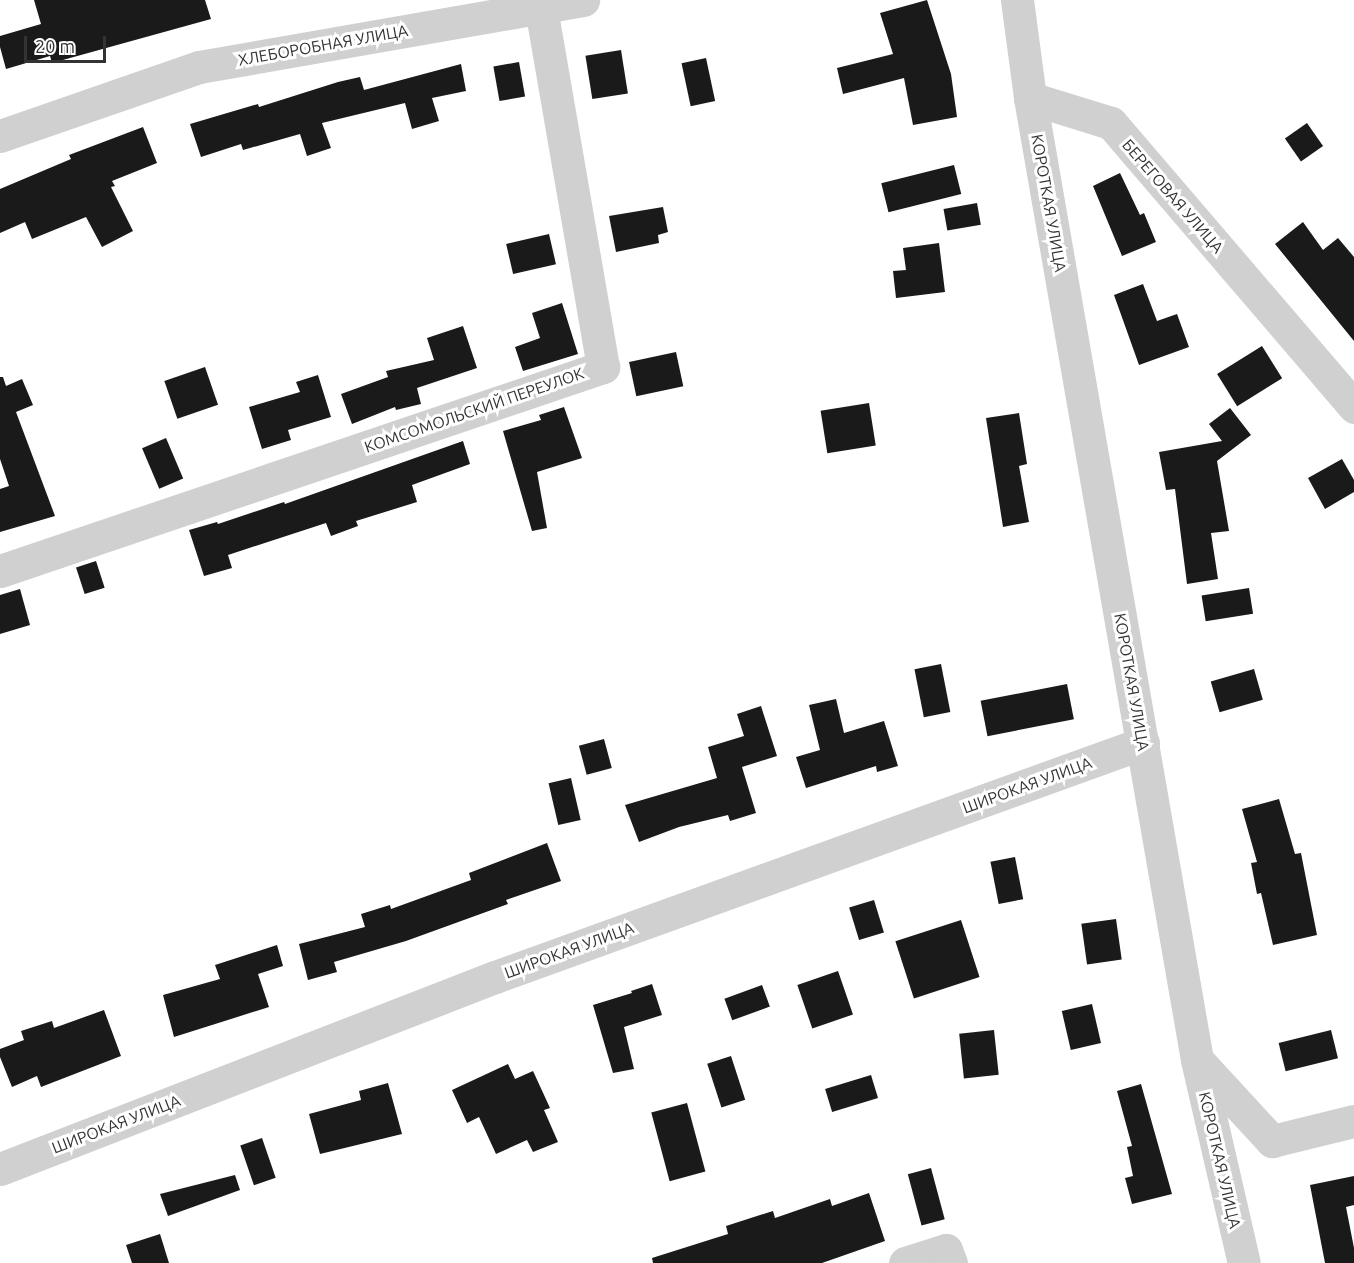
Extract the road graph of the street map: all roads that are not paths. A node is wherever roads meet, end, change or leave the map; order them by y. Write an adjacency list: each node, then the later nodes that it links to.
1 (583, 0): 3 (street, ХЛЕБОРОБНАЯ УЛИЦА)
2 (1017, 0): 4 (street)
3 (541, 7): 5 (street, ХЛЕБОРОБНАЯ УЛИЦА); 7 (street, КОМСОМОЛЬСКИЙ ПЕРЕУЛОК)
4 (1030, 98): 6 (street, БЕРЕГОВАЯ УЛИЦА); 8 (street, КОРОТКАЯ УЛИЦА)
5 (0, 136)
6 (1354, 407)
7 (0, 571)
8 (1143, 743): 9 (street, КОРОТКАЯ УЛИЦА); 11 (street, ШИРОКАЯ УЛИЦА)
9 (1197, 1060): 10 (street); 14 (street, КОРОТКАЯ УЛИЦА)
10 (1354, 1121)
11 (0, 1168)
12 (905, 1263): 13 (street)
13 (951, 1263)
14 (1244, 1263)

